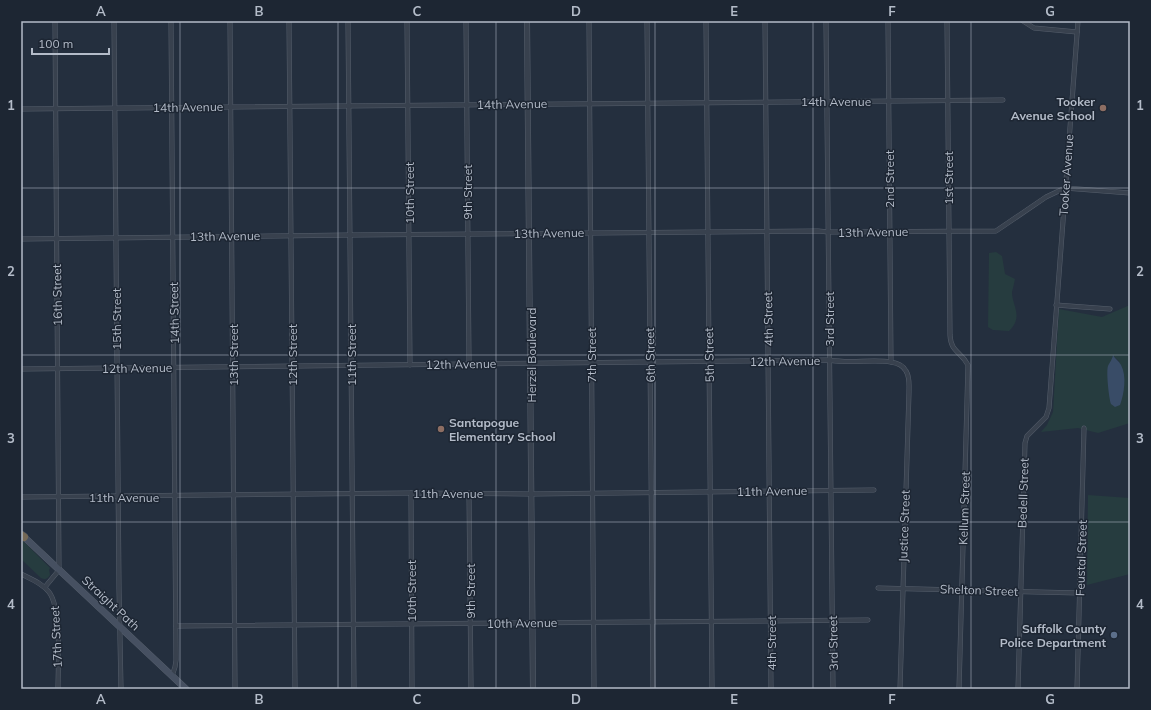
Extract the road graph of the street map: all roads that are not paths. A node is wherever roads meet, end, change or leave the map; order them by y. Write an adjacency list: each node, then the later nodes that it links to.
1 (55, 21): 37 (street, 16th Street)
2 (114, 21): 34 (street, 15th Street)
3 (171, 21): 35 (street, 14th Street)
4 (230, 21): 33 (street, 13th Street)
5 (289, 21): 31 (street, 12th Street)
6 (348, 21): 32 (street, 11th Street)
7 (407, 21): 28 (street, 10th Street)
8 (466, 21): 29 (street, 9th Street)
9 (527, 21): 30 (street, Herzel Boulevard)
10 (589, 21): 27 (street, 7th Street)
11 (647, 21): 25 (street, 6th Street)
12 (706, 21): 26 (street, 5th Street)
13 (766, 21): 22 (street, 4th Street)
14 (826, 21): 23 (street, 3rd Street)
15 (888, 21): 24 (street, 2nd Street)
16 (947, 21): 20 (street, 1st Street)
17 (1023, 21): 19 (street)
18 (1078, 21): 19 (street, Tooker Avenue)
19 (1077, 32): 38 (street, Tooker Avenue)
20 (948, 100): 21 (street, 14th Avenue); 24 (street, 14th Avenue); 41 (street, 1st Street)
21 (1003, 100)
22 (766, 101): 23 (street, 14th Avenue); 26 (street, 14th Avenue); 40 (street, 4th Street)
23 (827, 101): 24 (street, 14th Avenue); 44 (street, 3rd Street)
24 (889, 101): 45 (street, 2nd Street)
25 (648, 102): 26 (street, 14th Avenue); 27 (street, 14th Avenue); 42 (street, 6th Street)
26 (707, 102): 43 (street, 5th Street)
27 (590, 103): 30 (street, 14th Avenue); 46 (street, 7th Street)
28 (408, 104): 29 (street, 14th Avenue); 32 (street, 14th Avenue); 48 (street, 10th Street)
29 (467, 104): 30 (street, 14th Avenue); 49 (street, 9th Street)
30 (528, 104): 50 (street, Herzel Boulevard)
31 (289, 106): 32 (street, 14th Avenue); 33 (street, 14th Avenue); 52 (street, 12th Street)
32 (349, 106): 47 (street, 11th Street)
33 (231, 107): 35 (street, 14th Avenue); 51 (street, 13th Street)
34 (114, 108): 35 (street, 14th Avenue); 37 (street, 14th Avenue); 54 (street, 15th Street)
35 (172, 108): 53 (street, 14th Street)
36 (21, 109): 37 (street, 14th Avenue)
37 (56, 109): 56 (street, 16th Street)
38 (1065, 188): 39 (street); 41 (street, 13th Avenue); 57 (street, Tooker Avenue)
39 (1130, 193)
40 (767, 231): 43 (street, 13th Avenue); 44 (street, 13th Avenue); 61 (street, 4th Street)
41 (948, 231): 45 (street, 13th Avenue); 59 (street, 1st Street)
42 (649, 232): 43 (street, 13th Avenue); 46 (street, 13th Avenue); 62 (street, 6th Street)
43 (708, 232): 63 (street, 5th Street)
44 (829, 232): 45 (street, 13th Avenue); 60 (street, 3rd Street)
45 (890, 232): 64 (street, 2nd Street)
46 (590, 233): 50 (street, 13th Avenue); 66 (street, 7th Street)
47 (350, 234): 48 (street, 13th Avenue); 52 (street, 13th Avenue); 67 (street, 11th Street)
48 (409, 234): 49 (street, 13th Avenue); 68 (street, 10th Street)
49 (467, 234): 50 (street, 13th Avenue); 65 (street, 9th Street)
50 (530, 234): 69 (street, Herzel Boulevard)
51 (232, 236): 52 (street, 13th Avenue); 53 (street, 13th Avenue); 71 (street, 13th Street)
52 (291, 236): 72 (street, 12th Street)
53 (173, 237): 54 (street, 13th Avenue); 73 (street, 14th Street)
54 (116, 238): 56 (street, 13th Avenue); 74 (street, 15th Street)
55 (21, 239): 56 (street, 13th Avenue)
56 (56, 239): 76 (street, 16th Street)
57 (1056, 305): 58 (street); 101 (street, Bedell Street)
58 (1110, 310)
59 (950, 335): 100 (street, Kellum Street)
60 (829, 360): 61 (street, 12th Avenue); 64 (street, 12th Avenue); 78 (street, 3rd Street)
61 (768, 361): 63 (street, 12th Avenue); 80 (street, 4th Street)
62 (651, 362): 63 (street, 12th Avenue); 66 (street, 12th Avenue); 81 (street, 6th Street)
63 (709, 362): 82 (street, 5th Street)
64 (891, 362): 70 (street, 12th Avenue)
65 (469, 363): 68 (street, 12th Avenue); 69 (street, 12th Avenue)
66 (591, 363): 69 (street, 12th Avenue); 85 (street, 7th Street)
67 (351, 364): 68 (street, 12th Avenue); 72 (street, 12th Avenue); 86 (street, 11th Street)
68 (410, 364)
69 (531, 364): 87 (street, Herzel Boulevard)
70 (901, 365): 99 (street, Justice Street)
71 (232, 366): 72 (street, 12th Avenue); 73 (street, 12th Avenue); 89 (street, 13th Street)
72 (292, 366): 88 (street, 12th Street)
73 (174, 367): 74 (street, 12th Avenue); 91 (street, 14th Street)
74 (117, 368): 76 (street, 12th Avenue); 90 (street, 15th Street)
75 (21, 369): 76 (street, 12th Avenue)
76 (58, 369): 93 (street, 16th Street)
77 (1084, 428): 102 (street, Feustal Street)
78 (831, 490): 79 (street, 11th Avenue); 80 (street, 11th Avenue); 103 (street, 3rd Street)
79 (874, 490)
80 (769, 491): 82 (street, 11th Avenue); 106 (street, 4th Street)
81 (651, 492): 82 (street, 11th Avenue); 85 (street, 11th Avenue); 109 (street, 6th Street)
82 (710, 492): 105 (street, 5th Street)
83 (411, 493): 84 (street, 11th Avenue); 86 (street, 11th Avenue); 110 (street, 10th Street)
84 (469, 493): 87 (street, 11th Avenue); 112 (street, 9th Street)
85 (592, 493): 87 (street, 11th Avenue); 108 (street, 7th Street)
86 (352, 494): 88 (street, 11th Avenue); 111 (street, 11th Street)
87 (531, 494): 107 (street, Herzel Boulevard)
88 (293, 495): 89 (street, 11th Avenue); 113 (street, 12th Street)
89 (234, 496): 91 (street, 11th Avenue); 116 (street, 13th Street)
90 (118, 497): 91 (street, 11th Avenue); 93 (street, 11th Avenue); 114 (street, 15th Street)
91 (175, 497): 115 (street, 14th Street)
92 (21, 498): 93 (street, 11th Avenue)
93 (59, 498): 95 (street, 16th Street)
94 (22, 535): 95 (main road, Straight Path)
95 (59, 570): 97 (street); 114 (main road, Straight Path)
96 (21, 574): 97 (street)
97 (44, 587): 118 (street, 17th Street)
98 (878, 588): 99 (street, Shelton Street)
99 (902, 589): 100 (street, Shelton Street); 132 (street, Justice Street)
100 (962, 590): 101 (street, Shelton Street); 133 (street, Kellum Street)
101 (1021, 592): 102 (street, Shelton Street); 134 (street, Bedell Street)
102 (1080, 594): 135 (street, Feustal Street)
103 (833, 620): 104 (street, 10th Avenue); 106 (street, 10th Avenue); 131 (street, 3rd Street)
104 (868, 620)
105 (712, 621): 106 (street, 10th Avenue); 109 (street, 10th Avenue); 129 (street, 5th Street)
106 (771, 621): 130 (street, 4th Street)
107 (532, 622): 108 (street, 10th Avenue); 112 (street, 10th Avenue); 126 (street, Herzel Boulevard)
108 (593, 622): 109 (street, 10th Avenue); 127 (street, 7th Street)
109 (652, 622): 128 (street, 6th Street)
110 (412, 623): 111 (street, 10th Avenue); 112 (street, 10th Avenue); 124 (street, 10th Street)
111 (353, 624): 113 (street, 10th Avenue); 123 (street, 11th Street)
112 (470, 624): 125 (street, 9th Street)
113 (294, 625): 116 (street, 10th Avenue); 122 (street, 12th Street)
114 (120, 626): 117 (main road, Straight Path); 119 (street, 15th Street)
115 (176, 626): 116 (street, 10th Avenue); 117 (street, 14th Street)
116 (235, 626): 121 (street, 13th Street)
117 (172, 676): 120 (main road, Straight Path)
118 (58, 689)
119 (121, 689)
120 (186, 689)
121 (236, 689)
122 (295, 689)
123 (354, 689)
124 (412, 689)
125 (471, 689)
126 (533, 689)
127 (594, 689)
128 (653, 689)
129 (712, 689)
130 (771, 689)
131 (833, 689)
132 (900, 689)
133 (959, 689)
134 (1018, 689)
135 (1076, 689)

